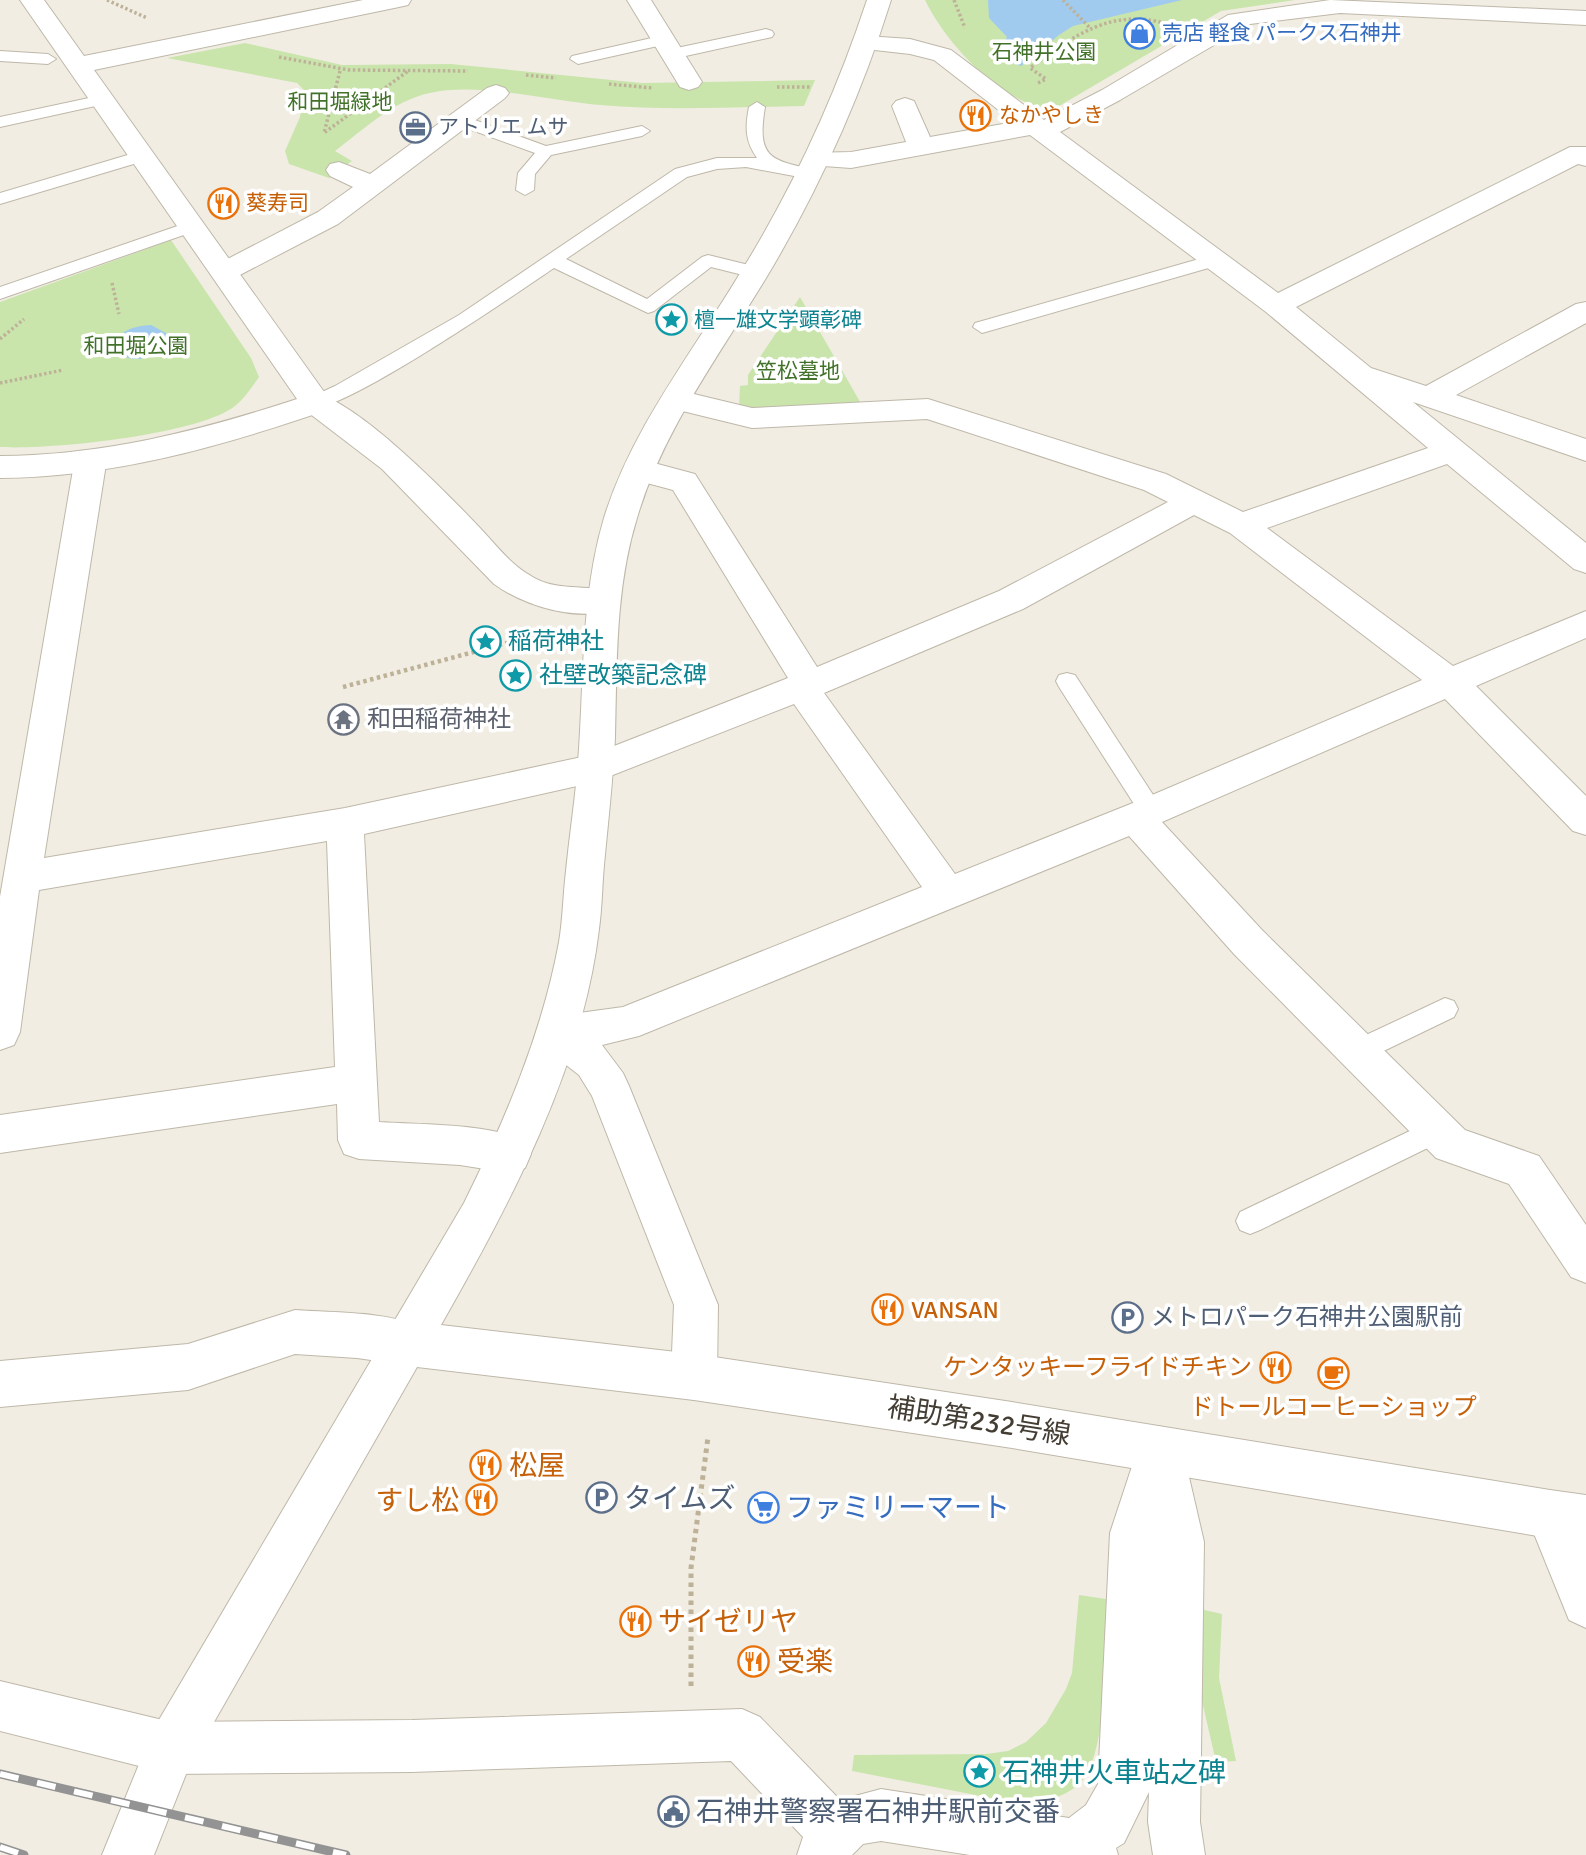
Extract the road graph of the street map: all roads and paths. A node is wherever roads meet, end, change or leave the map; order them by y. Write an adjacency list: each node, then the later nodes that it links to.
1 (32, 0): 15 (street)
2 (400, 0): 15 (street)
3 (640, 0): 11 (street)
4 (879, 0): 10 (street)
5 (1063, 0): 8 (path)
6 (1586, 18): 26 (street)
7 (1173, 27): 8 (path)
8 (1090, 28): 19 (path)
9 (766, 34): 11 (lane)
10 (866, 43): 26 (street); 33 (street)
11 (668, 47): 13 (lane); 18 (street)
12 (0, 56): 14 (lane)
13 (578, 59)
14 (48, 60)
15 (79, 65): 21 (street)
16 (409, 70): 17 (path)
17 (340, 71)
18 (689, 82)
19 (1038, 83)
20 (496, 93): 24 (street)
21 (103, 100): 25 (lane); 30 (street)
22 (905, 106): 28 (street)
23 (757, 107): 32 (lane)
24 (461, 120): 29 (lane); 35 (street)
25 (0, 122)
26 (1038, 129): 28 (street); 40 (street)
27 (642, 131): 29 (lane)
28 (920, 147): 33 (street)
29 (545, 151): 36 (lane)
30 (141, 156): 37 (lane); 38 (street)
31 (1586, 158): 45 (street)
32 (771, 165): 33 (lane); 39 (lane)
33 (815, 166): 42 (street)
34 (340, 170): 35 (street)
35 (373, 186): 41 (street)
36 (525, 190)
37 (0, 199)
38 (192, 226): 41 (street); 44 (lane)
39 (555, 261): 42 (lane); 54 (lane)
40 (1213, 261): 45 (street); 48 (lane)
41 (226, 271): 54 (street)
42 (755, 272): 53 (street)
43 (111, 279): 46 (path)
44 (0, 293)
45 (1276, 306): 50 (street)
46 (119, 314)
47 (1584, 315): 52 (street)
48 (982, 327)
49 (63, 370): 51 (path)
50 (1354, 373): 52 (street); 56 (street)
51 (0, 383)
52 (1431, 396): 55 (street)
53 (677, 400): 59 (street); 60 (street)
54 (316, 402): 57 (street); 63 (street)
55 (1586, 450)
56 (1451, 451): 61 (street); 62 (street)
57 (90, 464): 58 (street); 74 (street)
58 (0, 467)
59 (639, 470): 63 (street); 68 (street)
60 (1195, 501): 61 (street); 68 (street)
61 (1241, 525): 67 (street)
62 (1586, 561)
63 (602, 601): 70 (street)
64 (1586, 624): 67 (street)
65 (537, 635): 69 (path)
66 (1067, 681): 71 (lane)
67 (1452, 684): 71 (street); 72 (street)
68 (806, 686): 70 (street); 75 (street)
69 (343, 687)
70 (595, 768): 73 (street); 79 (street)
71 (1143, 814): 75 (street); 80 (street)
72 (1586, 820)
73 (345, 823): 74 (street); 81 (street)
74 (23, 877): 76 (street)
75 (948, 893): 79 (street)
76 (5, 947): 78 (street)
77 (1445, 1009): 80 (lane)
78 (0, 1032)
79 (557, 1034): 84 (street); 88 (street)
80 (1358, 1051): 82 (street)
81 (356, 1083): 83 (street); 84 (street)
82 (1437, 1130): 85 (lane); 86 (street)
83 (0, 1134)
84 (510, 1154): 87 (street)
85 (1251, 1221)
86 (1586, 1262)
87 (406, 1343): 88 (street, 補助第232号線); 89 (street, 補助第232号線); 96 (street)
88 (694, 1377): 91 (street, 補助第232号線)
89 (0, 1384)
90 (708, 1437): 95 (path)
91 (1159, 1449): 92 (street, 補助第232号線); 98 (street); 100 (street)
92 (1568, 1517): 93 (street)
93 (1586, 1603)
94 (0, 1706): 96 (street)
95 (691, 1736): 96 (street); 97 (street)
96 (171, 1748): 99 (street)
97 (829, 1843): 98 (street)
98 (1084, 1850)
99 (128, 1855)
100 (1179, 1855)

